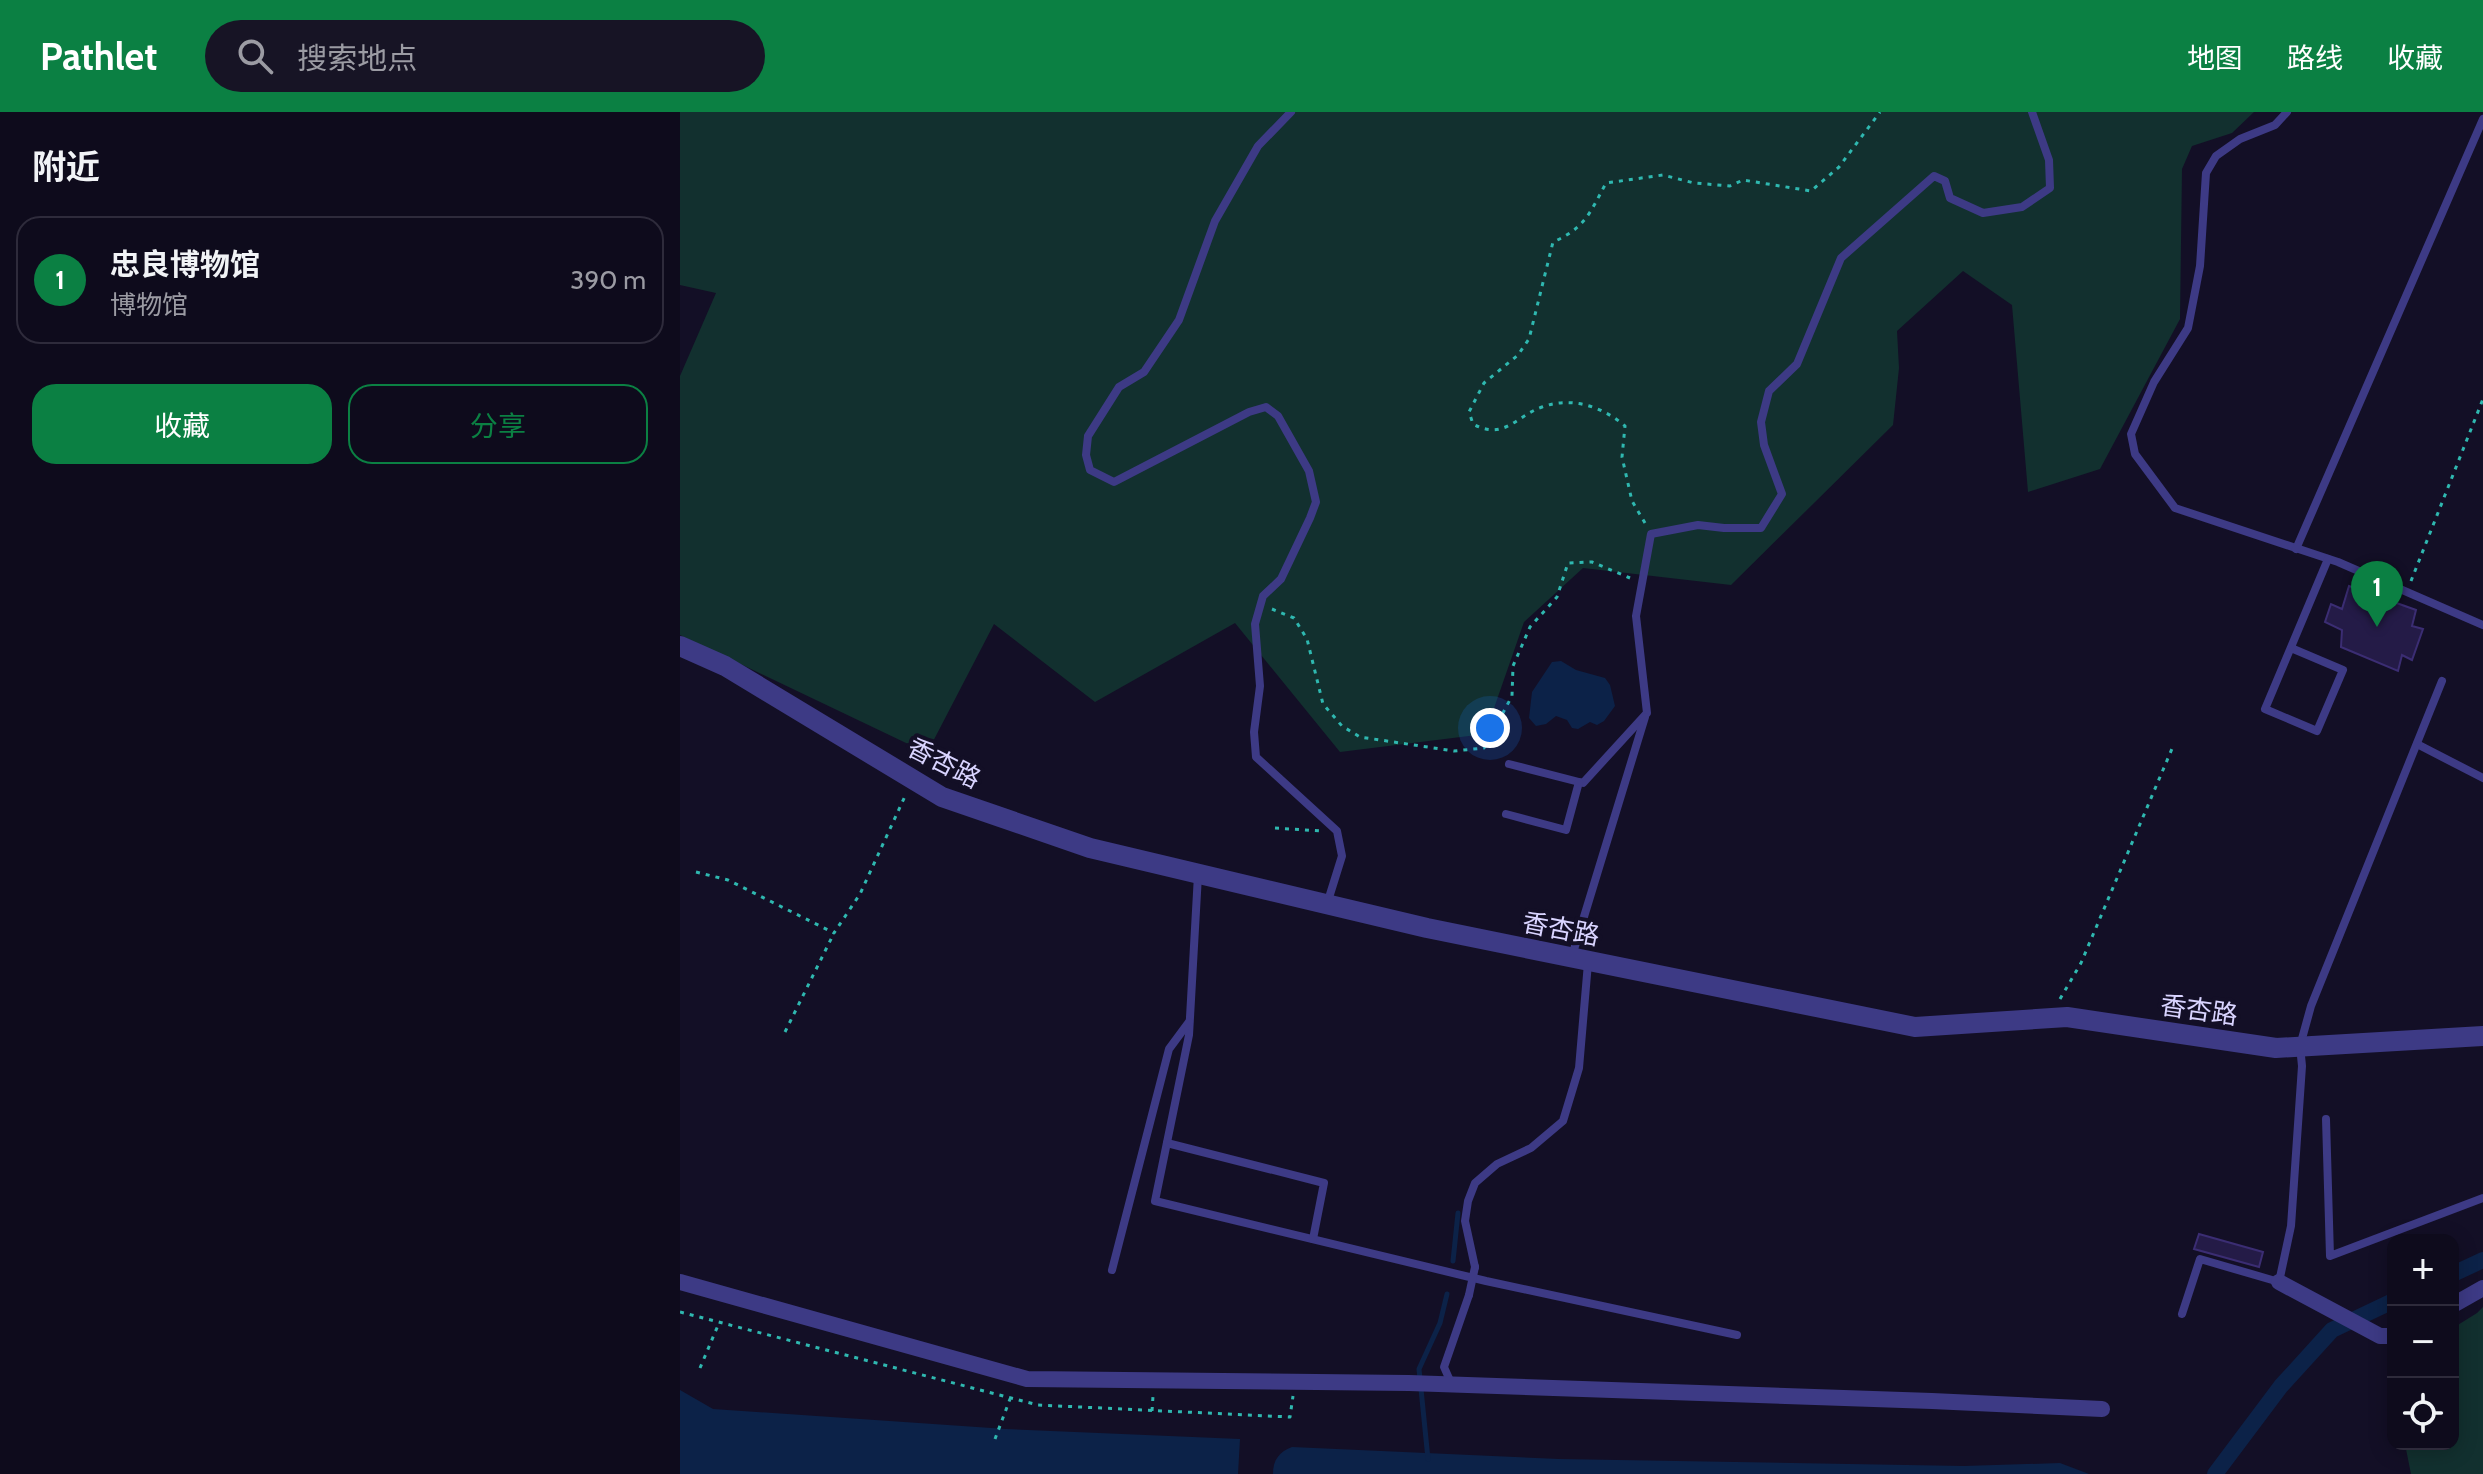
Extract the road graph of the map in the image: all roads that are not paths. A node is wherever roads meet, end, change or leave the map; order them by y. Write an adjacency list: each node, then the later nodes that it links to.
1 (1291, 112): 18 (lane)
2 (2032, 112): 11 (lane)
3 (2287, 112): 5 (lane)
4 (2483, 119): 5 (lane)
5 (2296, 549): 6 (lane)
6 (2328, 559): 7 (lane); 9 (lane)
7 (2483, 625)
8 (680, 646): 17 (street, 香杏路)
9 (2291, 648): 9 (lane)
10 (2442, 681): 12 (lane)
11 (1647, 713): 15 (lane); 19 (lane)
12 (2417, 744): 14 (lane); 22 (lane)
13 (1509, 764): 15 (lane)
14 (2483, 778)
15 (1579, 782): 16 (lane)
16 (1506, 814)
17 (1198, 874): 18 (street, 香杏路); 20 (lane)
18 (1327, 904): 19 (street, 香杏路)
19 (1580, 959): 22 (street, 香杏路); 35 (lane, bridge)
20 (1189, 1022): 24 (lane); 27 (lane)
21 (2483, 1036): 22 (street, 香杏路)
22 (2300, 1046): 29 (lane)
23 (2326, 1119): 25 (lane)
24 (1167, 1143): 26 (lane); 26 (lane)
25 (2483, 1198)
26 (1313, 1239): 33 (lane)
27 (1112, 1270)
28 (680, 1282): 35 (street)
29 (2279, 1282): 32 (lane); 34 (street)
30 (2483, 1288): 31 (street)
31 (2459, 1302)
32 (2182, 1314)
33 (1737, 1335)
34 (2387, 1336)
35 (1452, 1385): 36 (street)
36 (2102, 1409)

